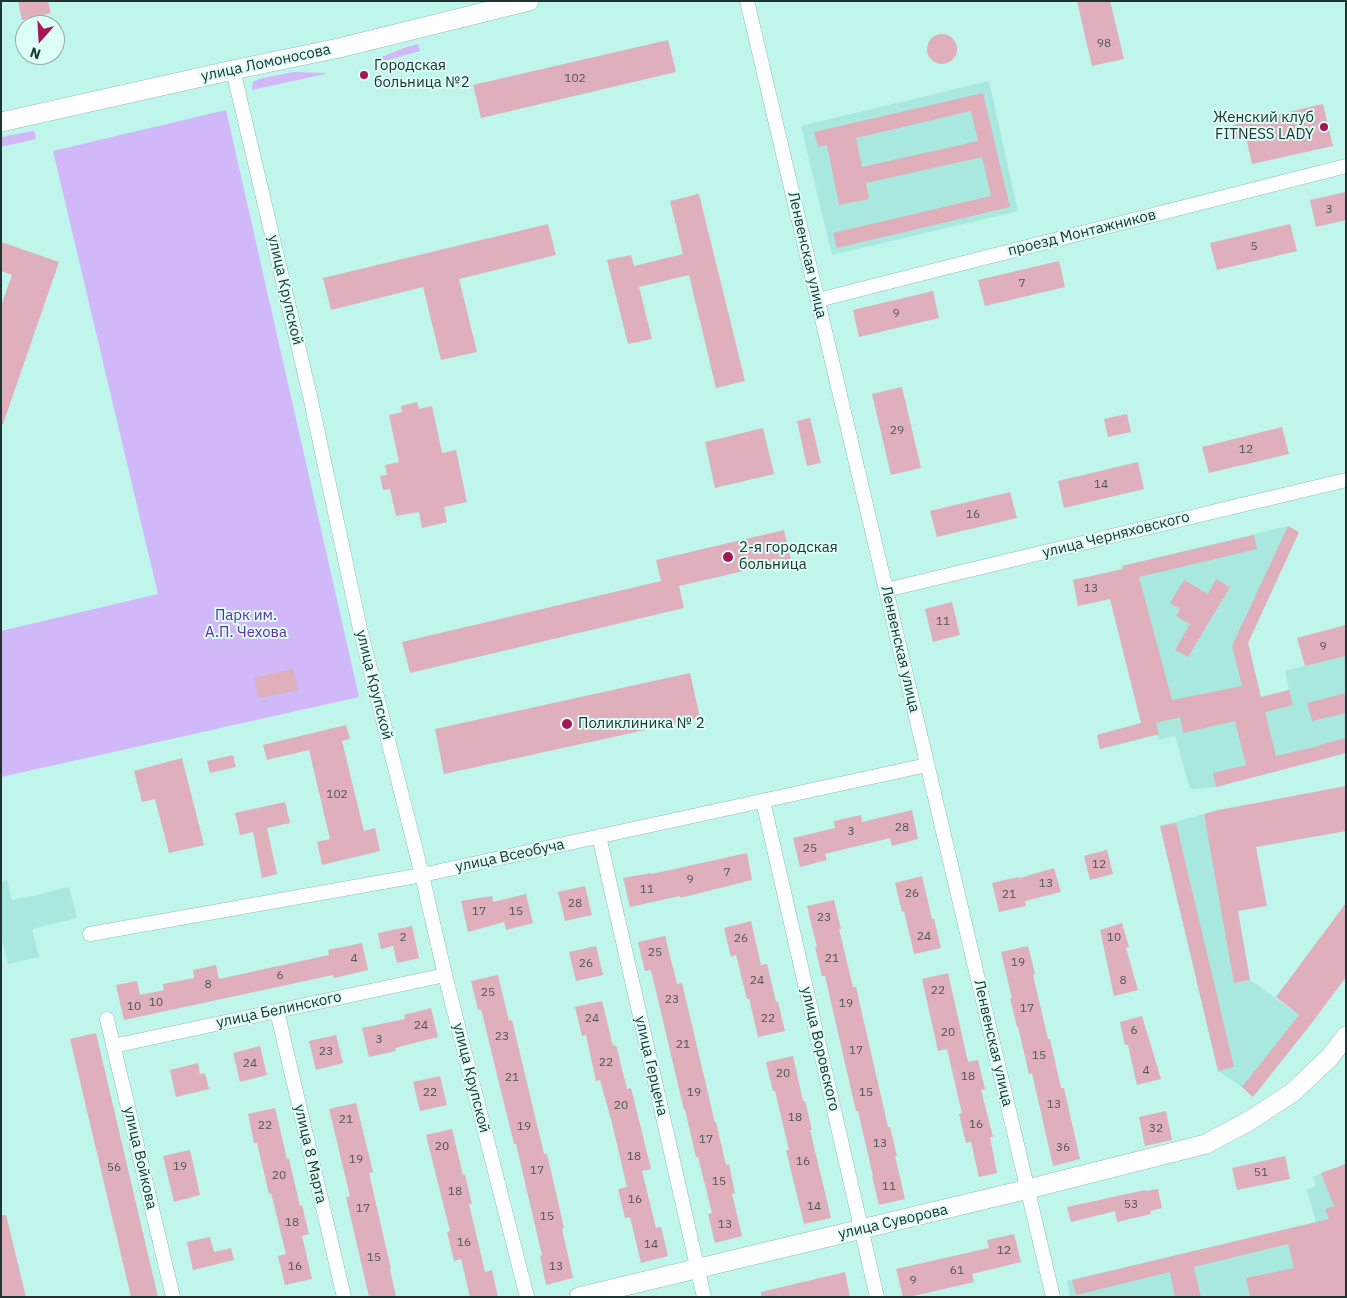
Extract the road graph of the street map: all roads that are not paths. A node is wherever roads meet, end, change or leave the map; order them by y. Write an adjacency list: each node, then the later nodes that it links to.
1 (529, 1): 3 (street, улица Ломоносова)
2 (747, 1): 6 (street, Ленвенская улица)
3 (233, 70): 4 (street, улица Ломоносова); 12 (street, улица Крупской)
4 (1, 122)
5 (1346, 166): 6 (street, проезд Монтажников)
6 (818, 300): 8 (street, Ленвенская улица)
7 (1346, 480): 8 (street, улица Черняховского)
8 (886, 590): 9 (street, Ленвенская улица)
9 (928, 765): 10 (street, улица Всеобуча); 19 (street, Ленвенская улица)
10 (763, 801): 11 (street, улица Всеобуча); 20 (street, улица Воровского)
11 (599, 836): 12 (street, улица Всеобуча); 21 (street, улица Герцена)
12 (422, 875): 13 (street, улица Всеобуча); 14 (street, улица Крупской)
13 (90, 934)
14 (445, 975): 15 (street, улица Белинского); 24 (street, улица Крупской)
15 (276, 1011): 18 (street, улица Белинского); 23 (street, улица 8 Марта)
16 (107, 1019): 18 (street, улица Войкова)
17 (1346, 1036): 19 (street, улица Суворова)
18 (113, 1046): 22 (street, улица Войкова)
19 (1028, 1189): 20 (street, улица Суворова); 28 (street, Ленвенская улица)
20 (861, 1229): 21 (street, улица Суворова); 27 (street, улица Воровского)
21 (697, 1269): 25 (street, улица Суворова); 26 (street, улица Герцена)
22 (172, 1297)
23 (344, 1297)
24 (527, 1297)
25 (579, 1297)
26 (704, 1297)
27 (877, 1297)
28 (1053, 1297)

